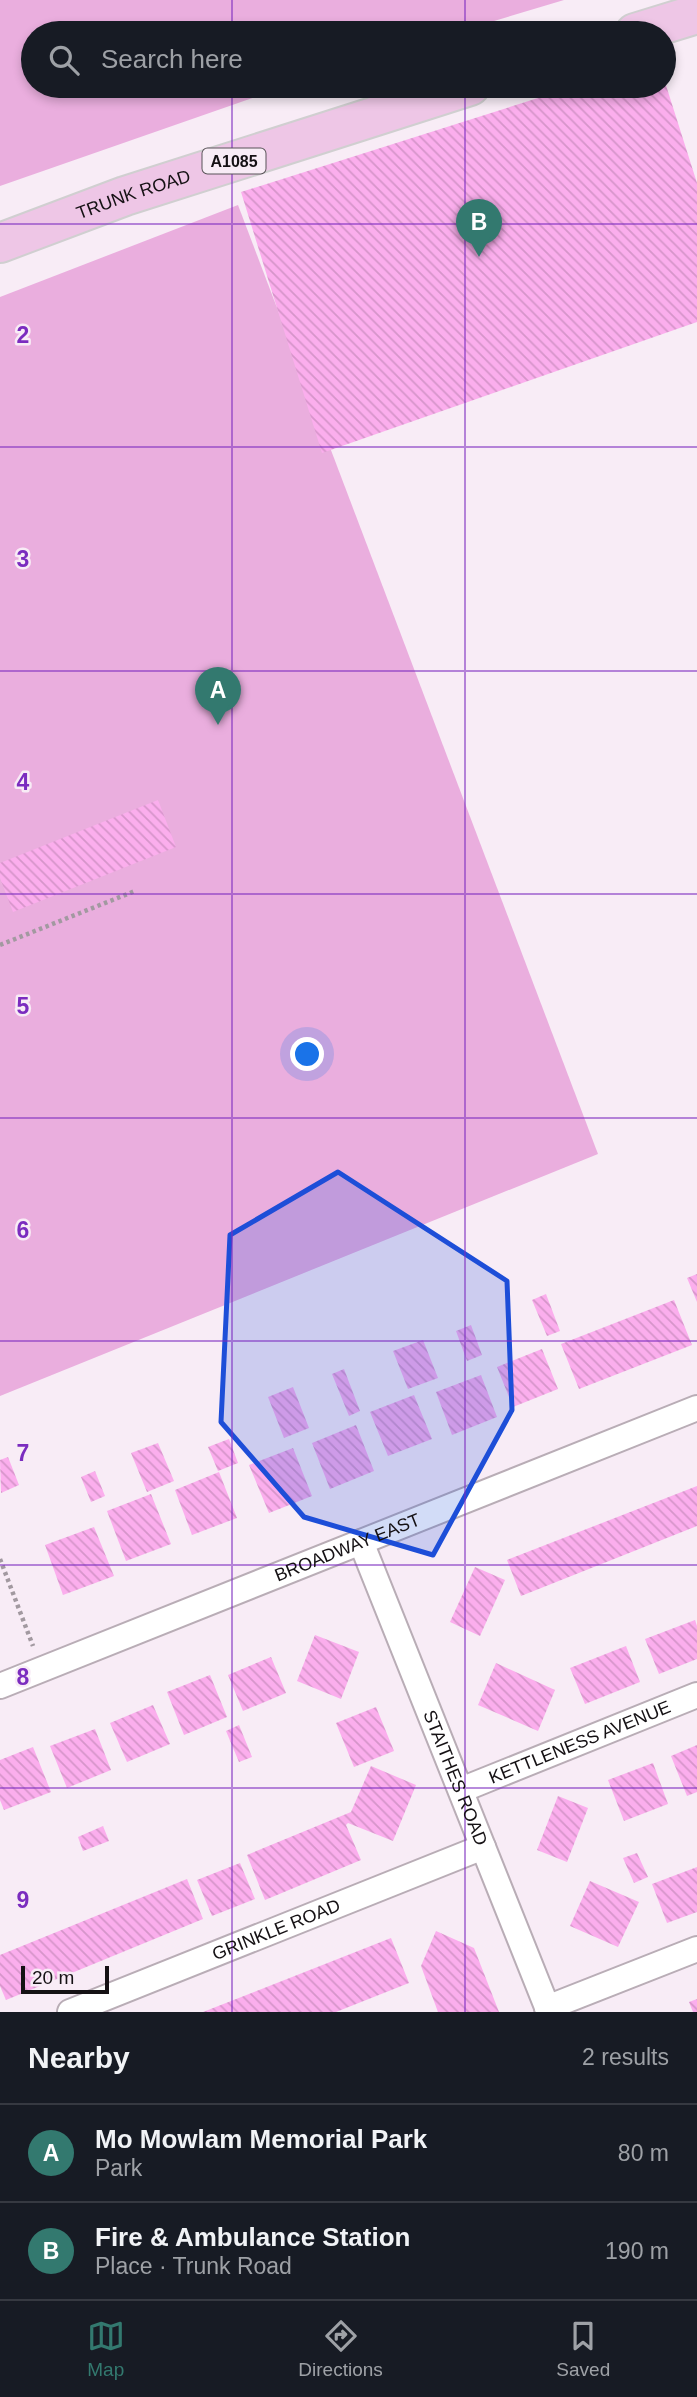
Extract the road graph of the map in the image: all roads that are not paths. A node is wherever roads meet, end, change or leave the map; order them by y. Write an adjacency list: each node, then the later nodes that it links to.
1 (697, 14): 2 (main road)
2 (674, 21)
3 (432, 98): 4 (main road, TRUNK ROAD / A1085)
4 (0, 243)
5 (697, 1408): 6 (street, BROADWAY EAST)
6 (361, 1542): 7 (street, BROADWAY EAST); 9 (street, STAITHES ROAD)
7 (0, 1686)
8 (697, 1695): 9 (street, KETTLENESS AVENUE)
9 (461, 1790): 10 (street, STAITHES ROAD)
10 (483, 1847): 12 (street, STAITHES ROAD); 13 (street, GRINKLE ROAD)
11 (697, 1949): 12 (street)
12 (548, 2010)
13 (70, 2012)

